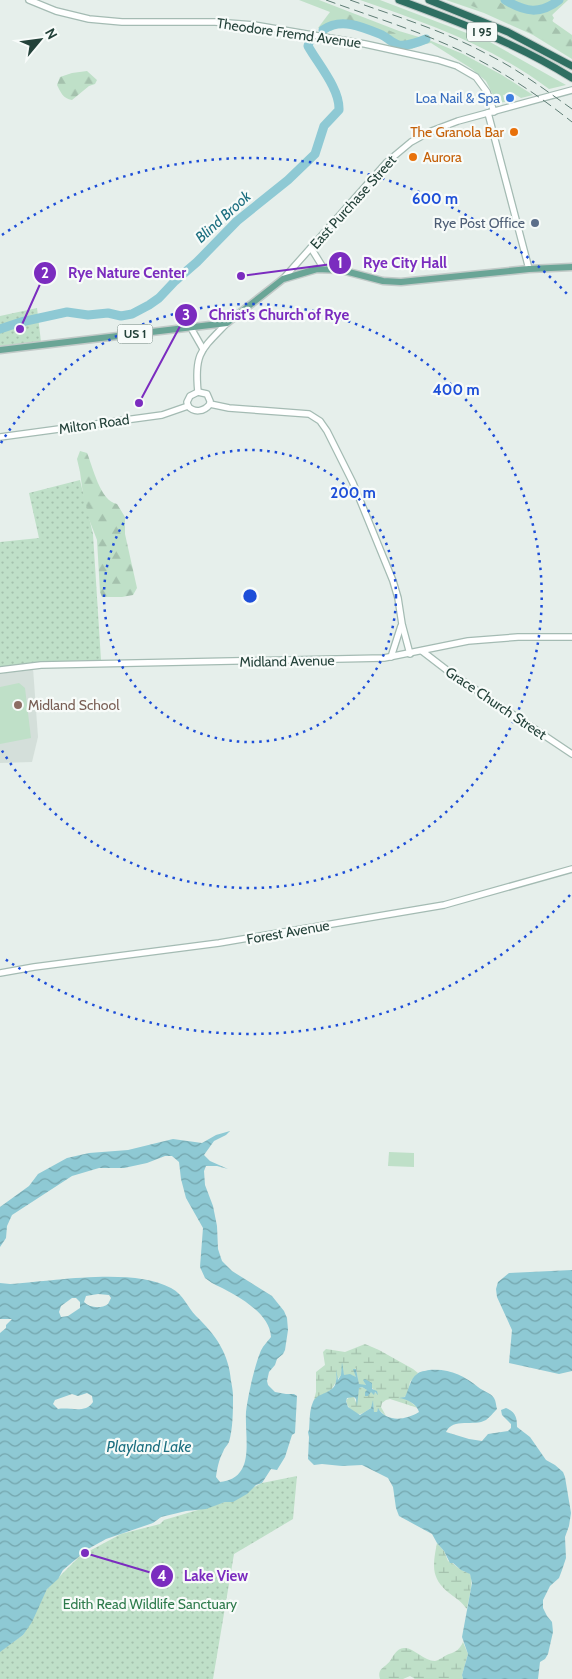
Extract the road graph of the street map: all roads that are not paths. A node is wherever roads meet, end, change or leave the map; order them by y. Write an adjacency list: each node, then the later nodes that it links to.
1 (30, 0): 7 (street, Theodore Fremd Avenue)
2 (399, 0): 5 (highway, I 95)
3 (429, 0): 4 (highway, I 95)
4 (569, 64)
5 (572, 78)
6 (572, 90): 7 (street, East Purchase Street)
7 (491, 112): 8 (street, East Purchase Street); 11 (street, Theodore Fremd Avenue)
8 (311, 248): 10 (street); 12 (street, East Purchase Street)
9 (572, 267): 11 (main road)
10 (324, 269): 11 (main road); 12 (main road)
11 (529, 269)
12 (283, 279): 13 (main road)
13 (227, 323): 14 (main road, US 1); 15 (street)
14 (191, 328): 15 (street); 16 (main road, US 1)
15 (203, 349): 17 (street)
16 (0, 350)
17 (198, 392): 18 (street); 19 (street)
18 (210, 404): 19 (street); 21 (street)
19 (188, 406): 20 (street, Milton Road)
20 (0, 437)
21 (402, 624): 24 (street); 25 (street)
22 (572, 637): 23 (street, Midland Avenue)
23 (422, 651): 24 (street, Midland Avenue); 27 (street, Grace Church Street)
24 (410, 654): 25 (street, Midland Avenue)
25 (391, 657): 26 (street, Midland Avenue)
26 (0, 670)
27 (572, 754)
28 (572, 869): 29 (street, Forest Avenue)
29 (0, 973)

